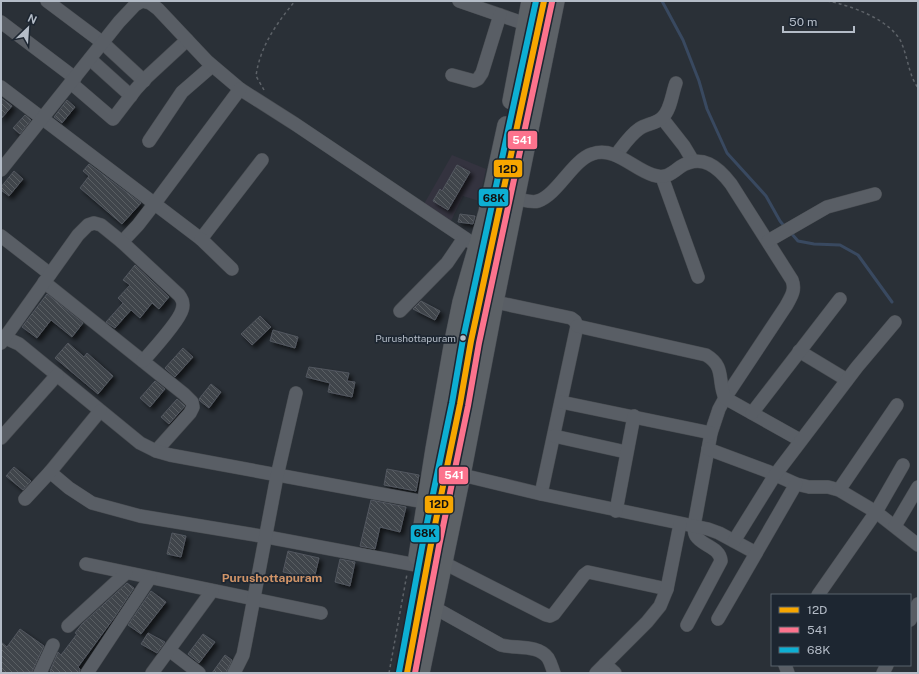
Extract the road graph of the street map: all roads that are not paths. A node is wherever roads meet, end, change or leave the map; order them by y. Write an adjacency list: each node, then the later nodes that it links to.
1 (47, 1): 11 (street)
2 (459, 1): 7 (street)
3 (530, 1): 9 (main road)
4 (544, 1): 75 (main road)
5 (556, 1): 31 (main road)
6 (133, 3): 10 (street); 11 (street)
7 (500, 15): 9 (street); 14 (street)
8 (1, 22): 16 (street)
9 (526, 24): 37 (main road)
10 (187, 40): 13 (street); 15 (street)
11 (103, 42): 12 (street); 15 (street)
12 (90, 59): 16 (street); 20 (street)
13 (212, 66): 19 (street); 23 (street)
14 (452, 75)
15 (144, 80): 20 (street)
16 (73, 81): 20 (street); 22 (street)
17 (676, 83): 21 (street)
18 (1, 87): 22 (street)
19 (240, 89): 32 (street); 37 (street)
20 (131, 96)
21 (662, 118): 24 (street); 27 (street)
22 (43, 119): 25 (street); 32 (street)
23 (149, 141)
24 (616, 155): 29 (street); 31 (street)
25 (5, 157): 28 (street)
26 (262, 160): 34 (street)
27 (693, 161): 29 (street); 35 (street)
28 (1, 170)
29 (662, 177): 39 (street)
30 (875, 194): 35 (street)
31 (517, 199): 42 (main road)
32 (155, 204): 34 (street); 36 (street)
33 (1, 236): 40 (street)
34 (201, 239): 38 (street)
35 (768, 241): 52 (street)
36 (122, 242): 40 (street); 48 (street)
37 (471, 242): 43 (street); 75 (main road)
38 (232, 269)
39 (698, 276)
40 (47, 278): 46 (street); 48 (street)
41 (840, 299): 47 (street)
42 (495, 302): 45 (street); 67 (main road)
43 (400, 311)
44 (895, 322): 50 (street)
45 (577, 326): 52 (street); 53 (street)
46 (3, 338): 49 (street)
47 (800, 351): 50 (street); 56 (street)
48 (143, 361): 63 (street)
49 (56, 375): 55 (street); 60 (street)
50 (847, 380): 61 (street)
51 (296, 393): 69 (street)
52 (725, 398): 56 (street); 58 (street)
53 (561, 402): 57 (street); 59 (street)
54 (897, 405): 72 (street)
55 (100, 411): 63 (street); 66 (street)
56 (752, 413): 61 (street)
57 (634, 416): 58 (street); 64 (street)
58 (712, 433): 62 (street)
59 (554, 436): 64 (street); 73 (street)
60 (1, 438)
61 (800, 440): 68 (street)
62 (708, 449): 68 (street); 79 (street)
63 (156, 451): 69 (street)
64 (626, 452): 76 (street)
65 (903, 465): 77 (street)
66 (50, 472): 74 (street); 81 (street)
67 (462, 475): 73 (street); 75 (main road)
68 (775, 475): 70 (street); 82 (street)
69 (277, 476): 75 (street); 81 (street)
70 (796, 484): 72 (street); 84 (street)
71 (918, 487): 80 (street)
72 (839, 490): 77 (street)
73 (541, 494): 76 (street)
74 (25, 499)
75 (440, 505): 85 (main road); 87 (main road); 110 (main road)
76 (616, 511): 78 (street)
77 (876, 512): 80 (street); 92 (street)
78 (680, 524): 79 (street); 90 (street)
79 (694, 526): 82 (street); 99 (street)
80 (895, 526): 83 (street)
81 (266, 537): 87 (street); 93 (street)
82 (734, 541): 84 (street)
83 (918, 545)
84 (756, 553): 98 (street)
85 (444, 563): 90 (street); 95 (main road)
86 (86, 564): 88 (street)
87 (416, 565): 109 (main road)
88 (126, 573): 89 (street); 100 (street)
89 (150, 578): 91 (street); 105 (street)
90 (667, 589): 103 (street)
91 (212, 590): 93 (street); 102 (street)
92 (819, 594)
93 (254, 600): 96 (street); 108 (street)
94 (918, 604): 97 (street)
95 (435, 608): 111 (main road); 112 (street)
96 (321, 613)
97 (911, 618)
98 (718, 619)
99 (687, 625)
100 (68, 626)
101 (53, 645): 104 (street)
102 (169, 650): 106 (street); 107 (street)
103 (601, 669): 113 (street)
104 (40, 673)
105 (87, 673)
106 (152, 673)
107 (199, 673)
108 (234, 673)
109 (396, 673)
110 (407, 673)
111 (421, 673)
112 (554, 673)
113 (615, 673)

